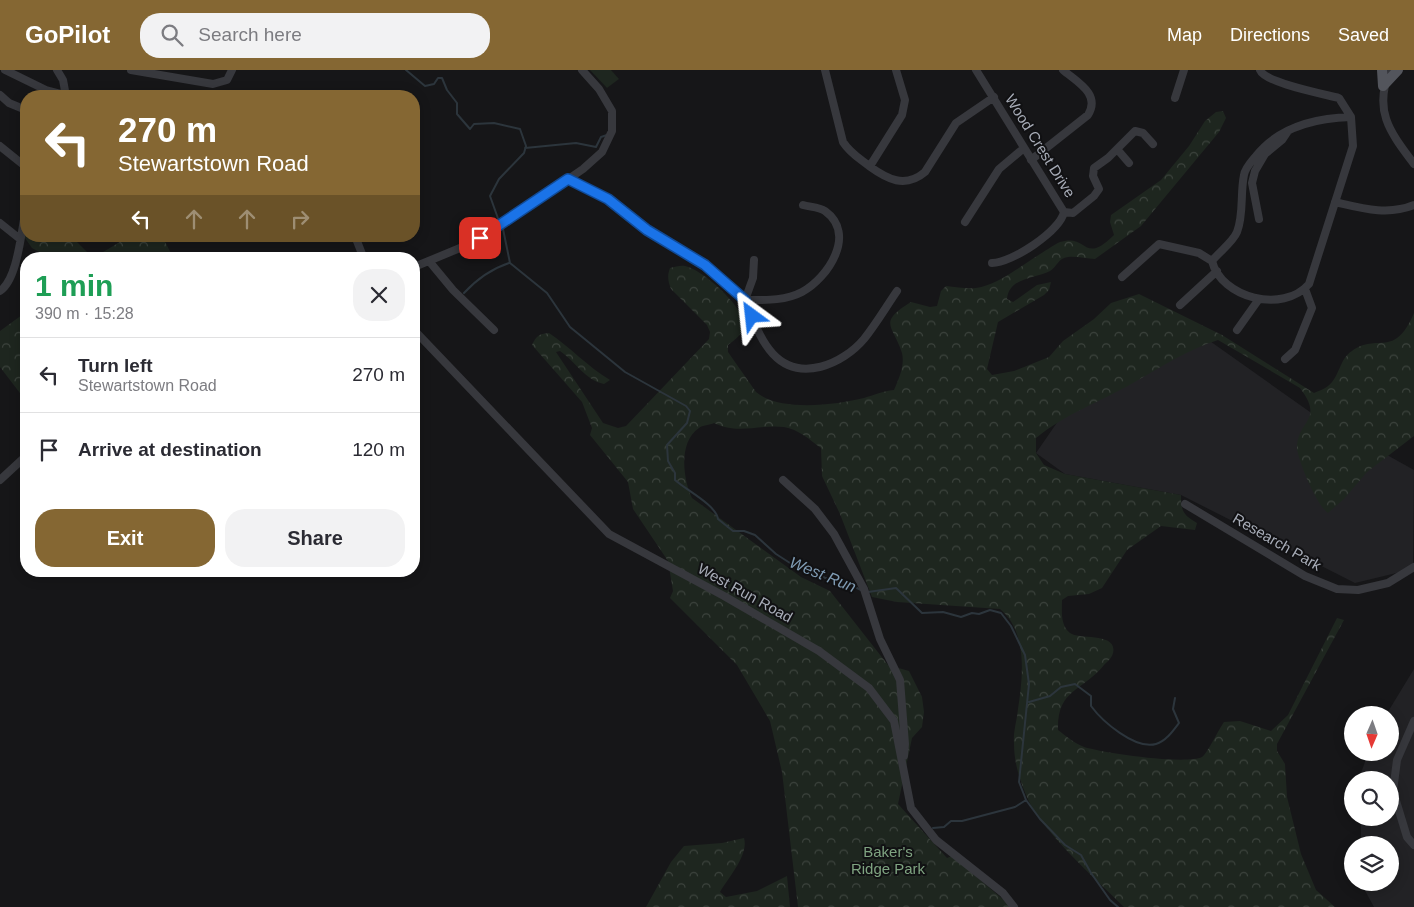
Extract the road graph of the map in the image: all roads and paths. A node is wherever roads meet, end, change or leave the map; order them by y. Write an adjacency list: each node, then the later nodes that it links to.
1 (5, 70): 16 (street)
2 (57, 70): 17 (street)
3 (131, 70): 4 (street)
4 (232, 70)
5 (582, 70): 33 (street)
6 (825, 70): 32 (street)
7 (896, 70): 32 (street)
8 (976, 70): 19 (street, Wood Crest Drive)
9 (1063, 70): 28 (street)
10 (1184, 70): 20 (street)
11 (1260, 70): 22 (street)
12 (1382, 70): 15 (main road)
13 (1390, 70): 15 (street)
14 (1398, 70): 15 (main road)
15 (1383, 86): 31 (street)
16 (46, 90)
17 (66, 90)
18 (1, 97): 21 (street)
19 (994, 97): 26 (street, Wood Crest Drive); 32 (street)
20 (1175, 98)
21 (20, 108)
22 (1351, 117): 23 (street); 34 (street)
23 (1291, 128): 38 (street); 44 (street)
24 (1154, 144): 27 (street)
25 (0, 146): 29 (street)
26 (1024, 148): 28 (street, Wood Crest Drive); 39 (street)
27 (1117, 150): 30 (street); 37 (street)
28 (1031, 160): 37 (street, Wood Crest Drive)
29 (20, 162)
30 (1129, 163)
31 (1414, 164)
32 (870, 166)
33 (568, 179): 43 (street); 53 (street)
34 (1335, 202): 36 (street); 49 (street)
35 (803, 205): 53 (street)
36 (1414, 205)
37 (1064, 212): 45 (street)
38 (1259, 219)
39 (965, 222)
40 (0, 224): 41 (street)
41 (20, 239): 50 (street)
42 (754, 260): 53 (street)
43 (429, 261): 46 (street); 55 (street)
44 (1212, 261): 47 (street); 48 (street)
45 (992, 263)
46 (420, 264)
47 (1217, 271): 52 (street); 54 (street)
48 (1122, 277)
49 (1305, 290): 52 (street); 58 (street)
50 (0, 291)
51 (897, 292): 53 (street)
52 (1259, 299): 56 (street)
53 (745, 300)
54 (1180, 305)
55 (494, 330)
56 (1237, 330)
57 (420, 336): 65 (street, West Run Road)
58 (1285, 359)
59 (20, 462): 60 (street)
60 (0, 480)
61 (783, 480): 65 (street)
62 (1185, 504): 63 (street, Research Park)
63 (1414, 567)
64 (1414, 721): 66 (street)
65 (903, 763): 67 (street, West Run Road)
66 (1414, 845)
67 (1014, 907)

